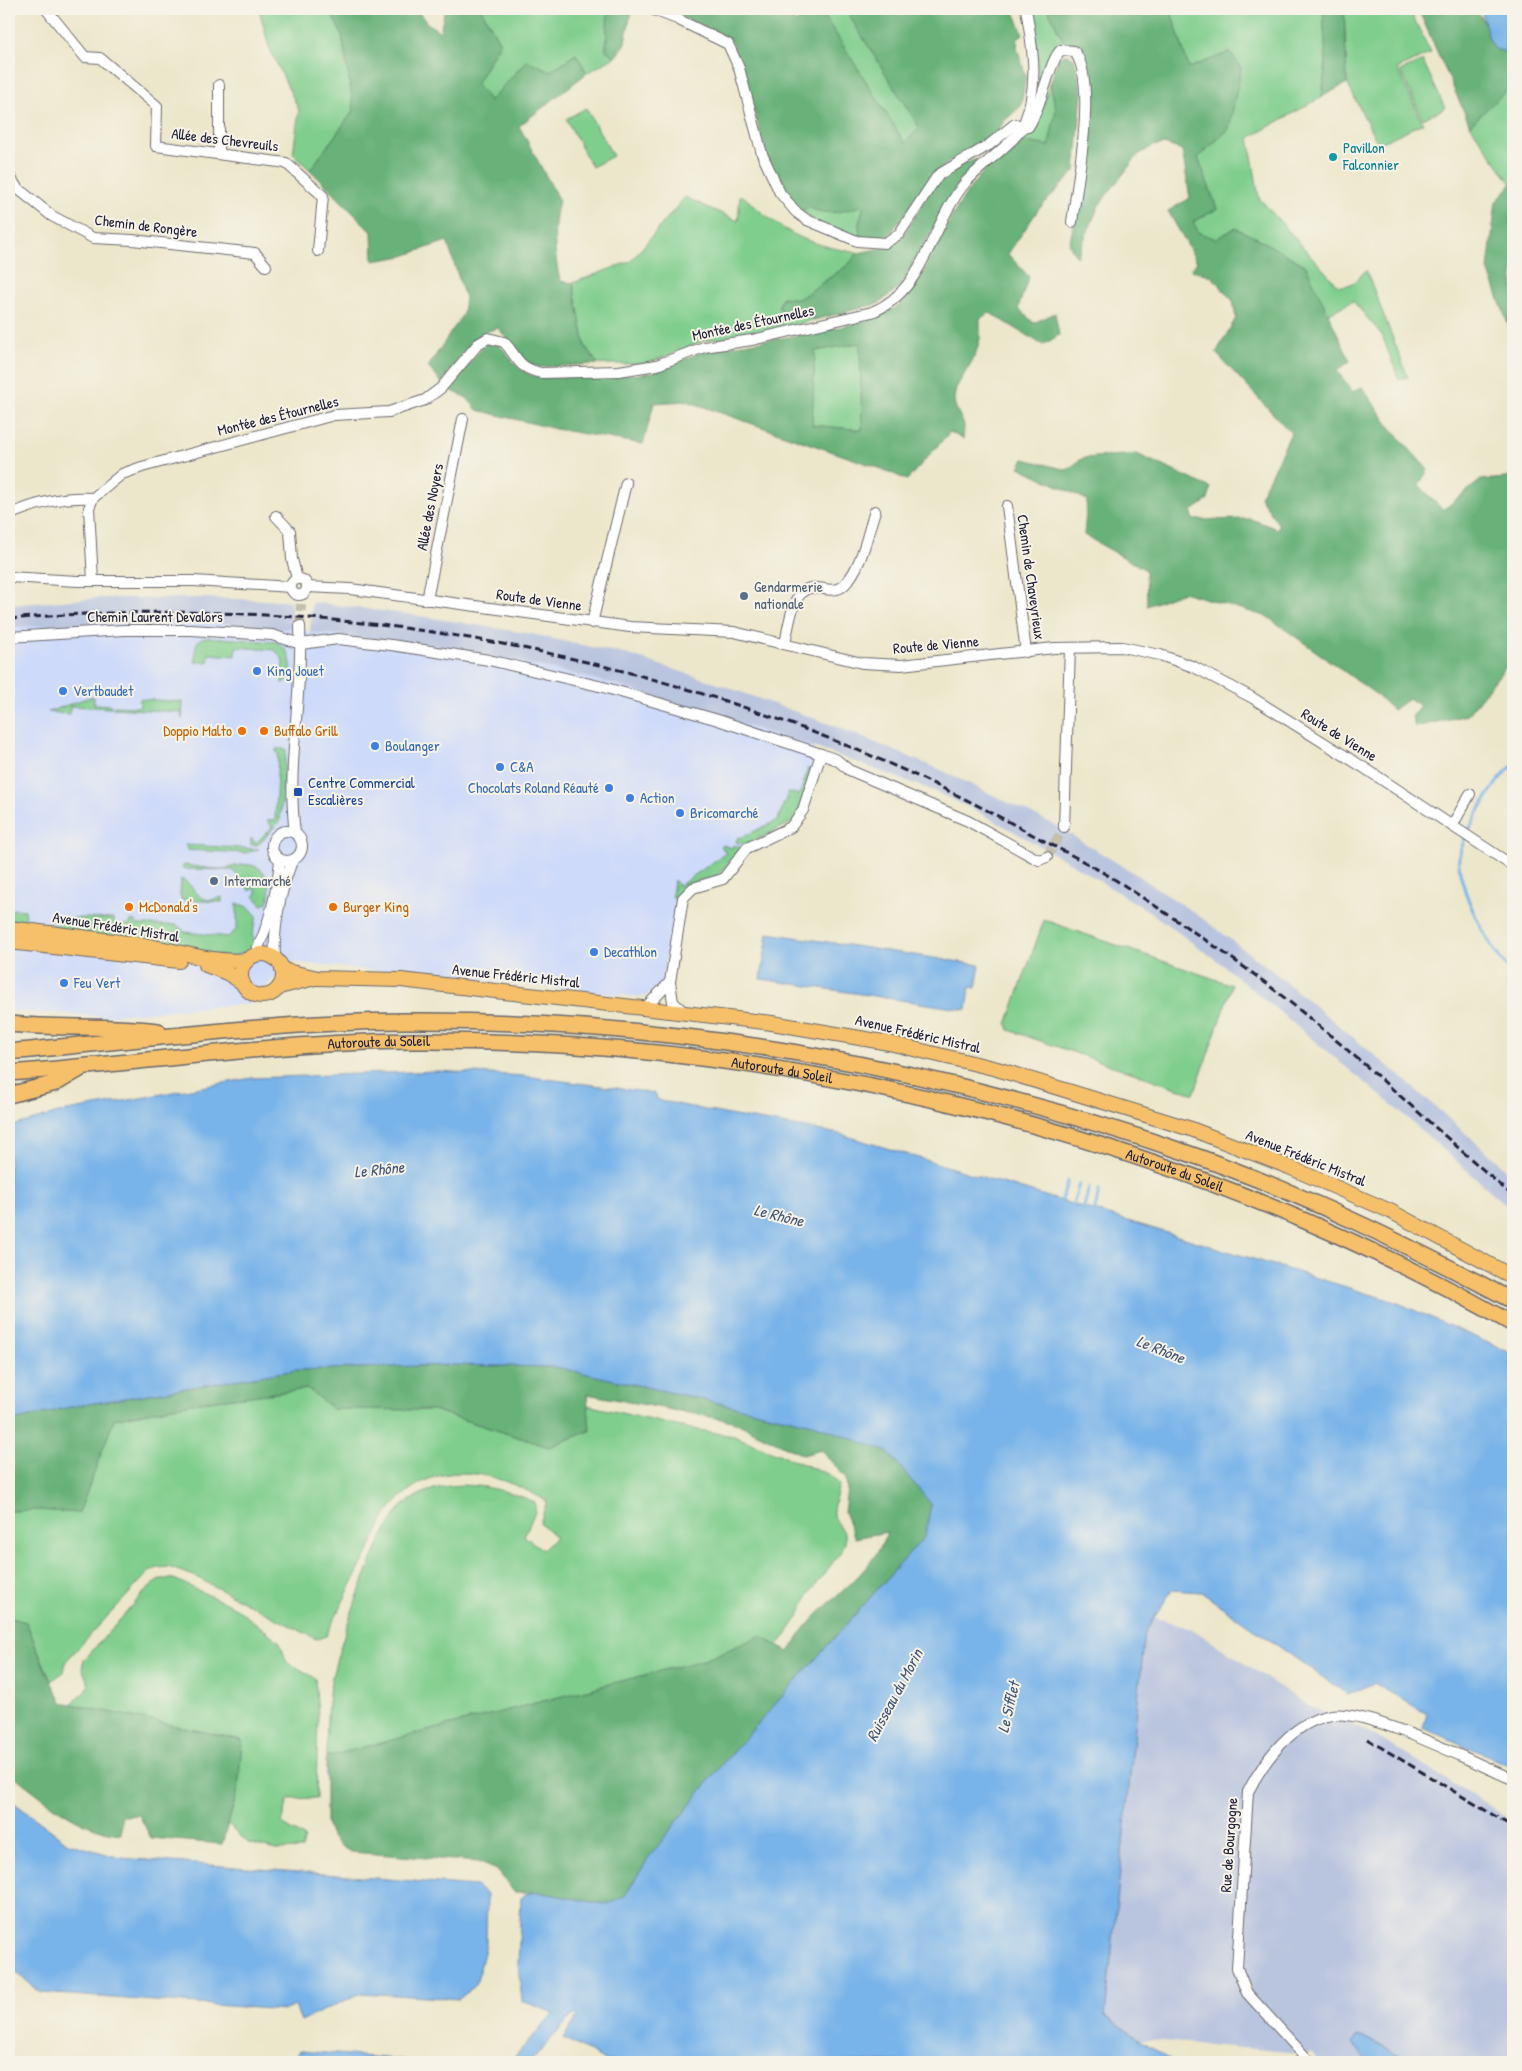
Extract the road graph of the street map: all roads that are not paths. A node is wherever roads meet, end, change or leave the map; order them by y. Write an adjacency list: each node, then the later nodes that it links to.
1 (46, 9): 6 (street, Allée des Chevreuils)
2 (651, 9): 5 (street)
3 (1026, 9): 5 (street)
4 (219, 85): 6 (street)
5 (1022, 127): 8 (street); 13 (street, Montée des Étournelles)
6 (219, 153): 9 (street, Allée des Chevreuils)
7 (9, 175): 10 (street, Chemin de Rongère)
8 (1072, 222)
9 (318, 251)
10 (266, 266)
11 (463, 419): 21 (street, Allée des Noyers)
12 (626, 483): 22 (street)
13 (93, 498): 16 (street); 19 (street)
14 (1007, 506): 28 (street, Chemin de Chaveyrieux)
15 (875, 511): 26 (street)
16 (9, 515)
17 (276, 516): 20 (street)
18 (9, 577): 19 (street)
19 (93, 581): 20 (street)
20 (294, 583): 21 (street, Route de Vienne)
21 (427, 600): 22 (street, Route de Vienne)
22 (592, 623): 26 (street, Route de Vienne)
23 (300, 626): 25 (street)
24 (9, 636): 25 (street, Chemin Laurent Devalors)
25 (301, 644): 29 (street); 30 (street)
26 (785, 644): 28 (street, Route de Vienne)
27 (1070, 648): 28 (street, Route de Vienne); 32 (street, Route de Vienne); 33 (street)
28 (1026, 652)
29 (821, 754): 36 (street); 46 (street)
30 (292, 792): 34 (street); 35 (street)
31 (1470, 794): 32 (street)
32 (1452, 826): 39 (street, Route de Vienne)
33 (1064, 827)
34 (283, 832): 35 (street); 37 (street)
35 (295, 833): 38 (street)
36 (1047, 857)
37 (280, 860): 38 (street); 40 (street)
38 (292, 861): 40 (street)
39 (1513, 866)
40 (272, 918): 43 (street); 44 (street)
41 (9, 928): 43 (main road, Avenue Frédéric Mistral)
42 (9, 942): 47 (main road, Avenue Frédéric Mistral)
43 (251, 958): 44 (main road); 47 (main road)
44 (279, 965): 45 (main road, Avenue Frédéric Mistral); 48 (main road)
45 (318, 978): 48 (main road, Avenue Frédéric Mistral); 49 (main road, Avenue Frédéric Mistral)
46 (670, 982): 49 (street); 50 (street)
47 (243, 983): 48 (main road)
48 (279, 987)
49 (646, 1007): 50 (main road, Avenue Frédéric Mistral)
50 (684, 1012): 57 (main road, Avenue Frédéric Mistral)
51 (9, 1024): 52 (highway)
52 (187, 1034): 53 (highway, Autoroute du Soleil); 60 (highway, Autoroute du Soleil)
53 (9, 1052)
54 (85, 1066): 55 (highway, Autoroute du Soleil); 56 (highway); 61 (highway, Autoroute du Soleil)
55 (9, 1073)
56 (9, 1095)
57 (1477, 1256): 58 (main road); 59 (main road)
58 (1513, 1269)
59 (1513, 1277)
60 (1513, 1301)
61 (1513, 1324)
62 (1510, 1778): 63 (street, Rue de Bourgogne)
63 (1310, 2062)

